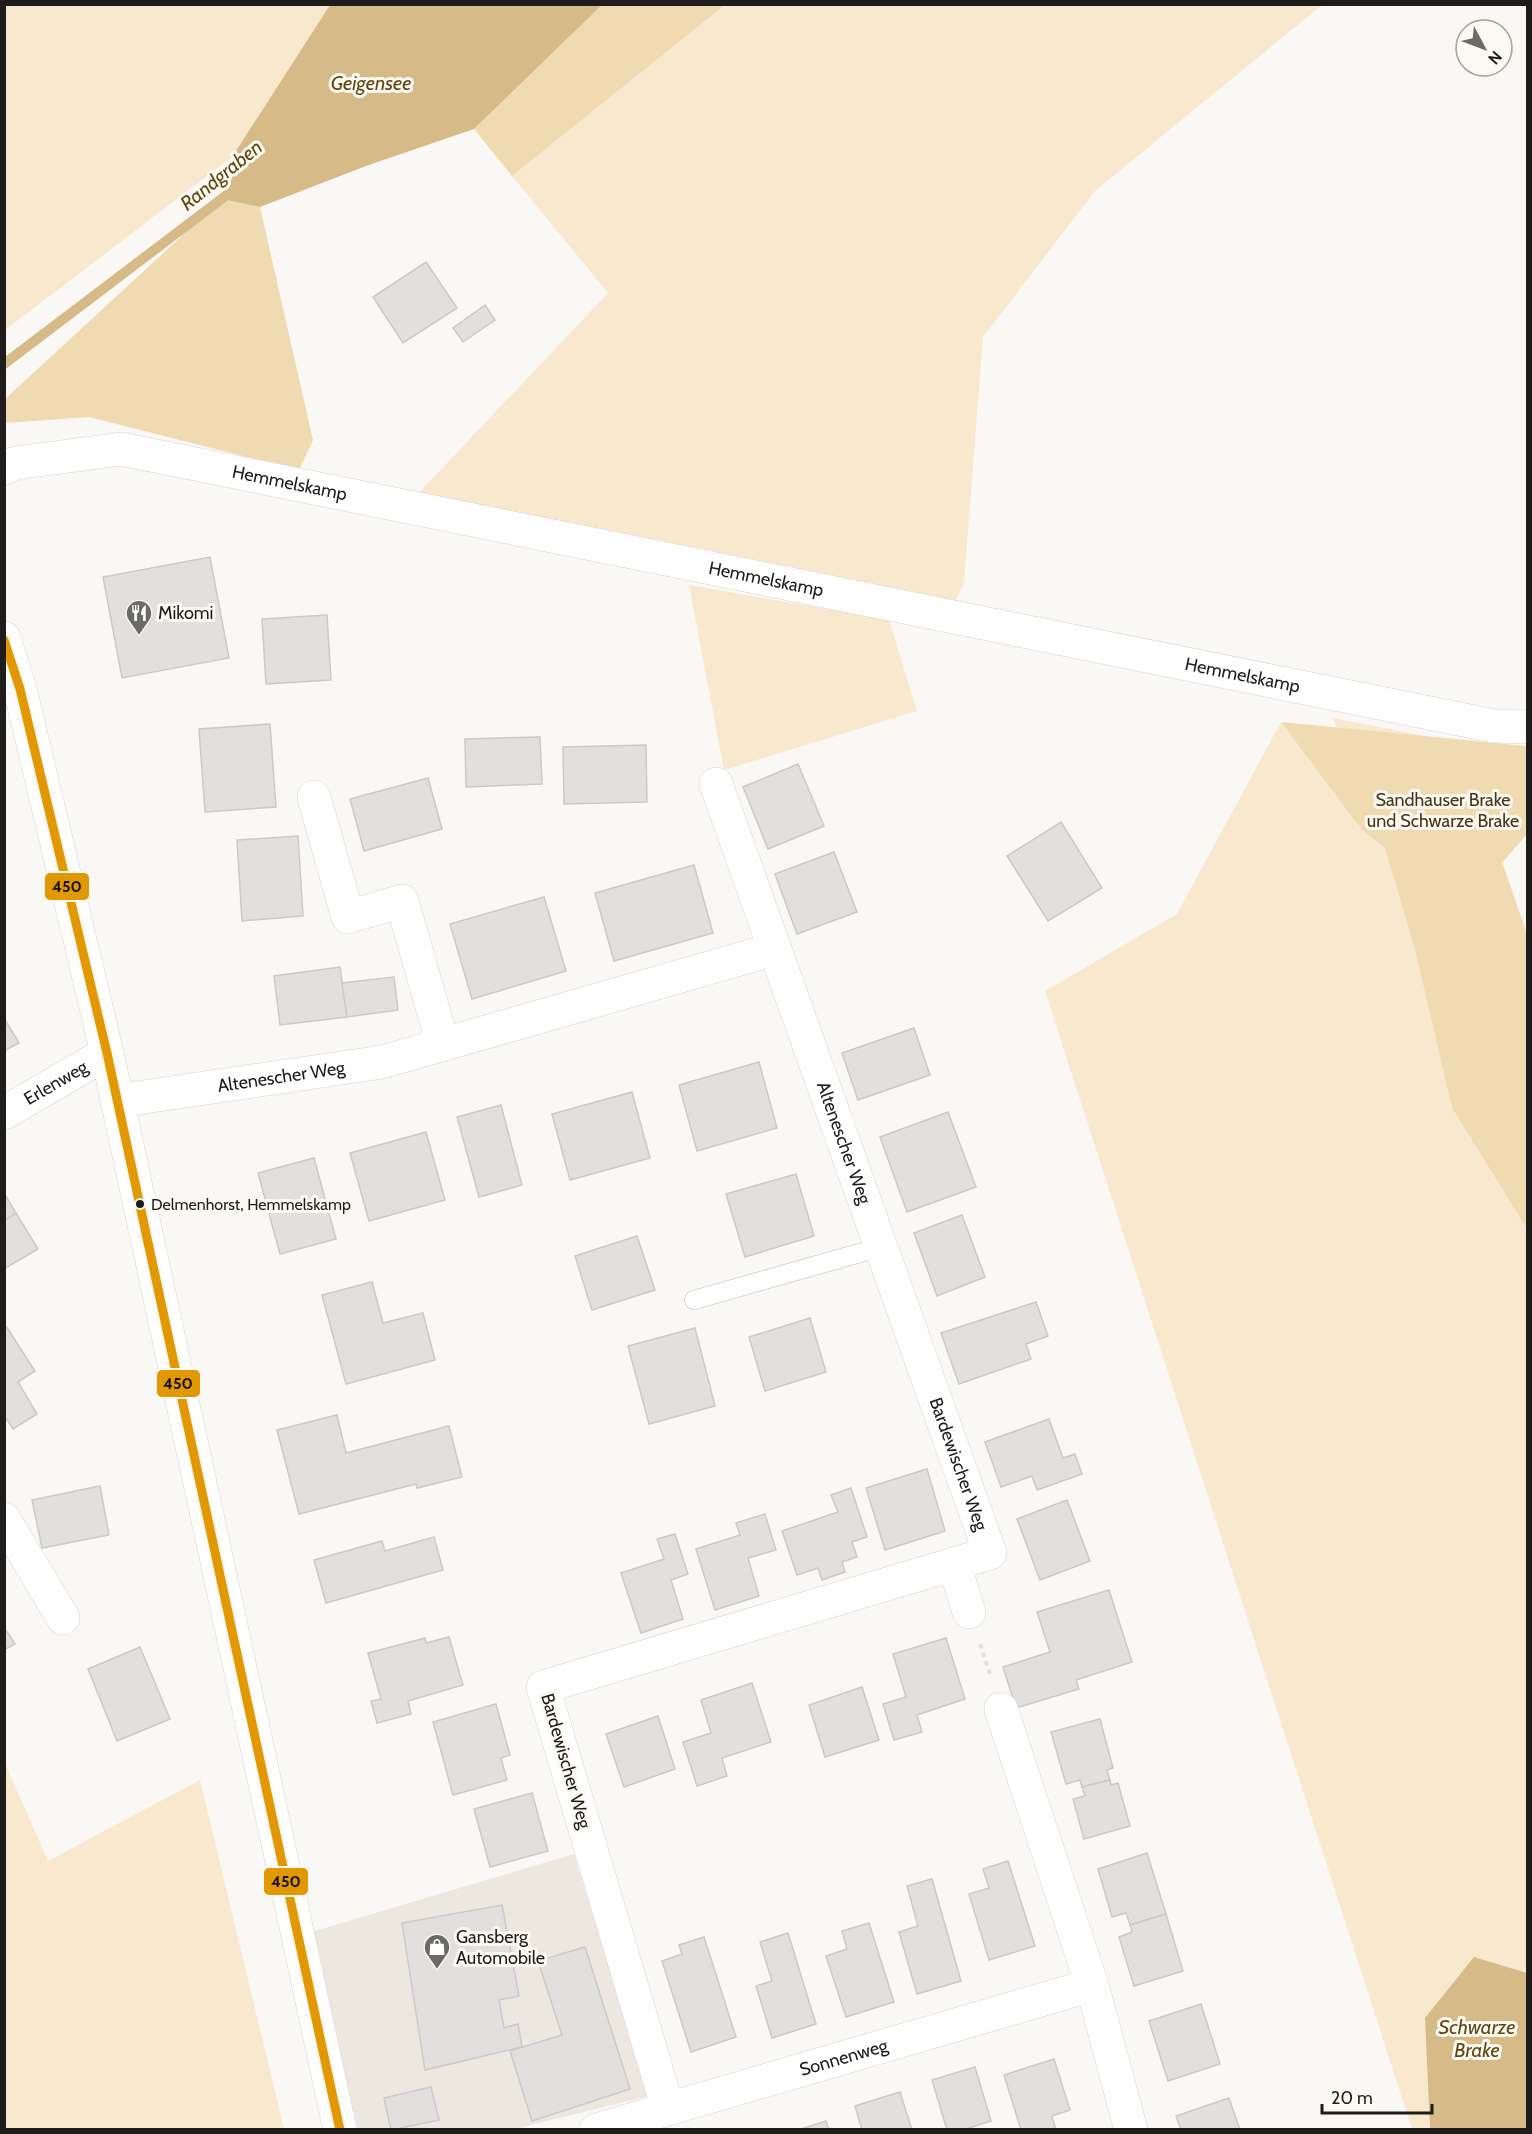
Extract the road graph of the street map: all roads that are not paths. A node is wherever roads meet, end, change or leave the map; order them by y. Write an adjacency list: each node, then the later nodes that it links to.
1 (4, 468): 3 (street, Hemmelskamp)
2 (4, 638): 8 (street)
3 (1527, 726)
4 (716, 784): 6 (street, Altenescher Weg)
5 (314, 797): 7 (street)
6 (775, 949): 7 (street, Altenescher Weg); 11 (street, Altenescher Weg)
7 (443, 1045): 9 (street, Altenescher Weg)
8 (107, 1053): 9 (street); 10 (street, Erlenweg)
9 (117, 1101): 21 (street)
10 (4, 1113)
11 (881, 1247): 12 (lane); 13 (street, Altenescher Weg)
12 (694, 1300)
13 (913, 1337): 15 (street, Bardewischer Weg)
14 (4, 1519): 17 (street)
15 (954, 1564): 16 (street); 20 (street, Bardewischer Weg)
16 (969, 1612)
17 (63, 1618)
18 (1002, 1709): 19 (street)
19 (1092, 1985): 20 (street, Sonnenweg); 23 (street)
20 (668, 2109): 22 (street, Sonnenweg)
21 (340, 2130)
22 (596, 2130)
23 (1131, 2130)

